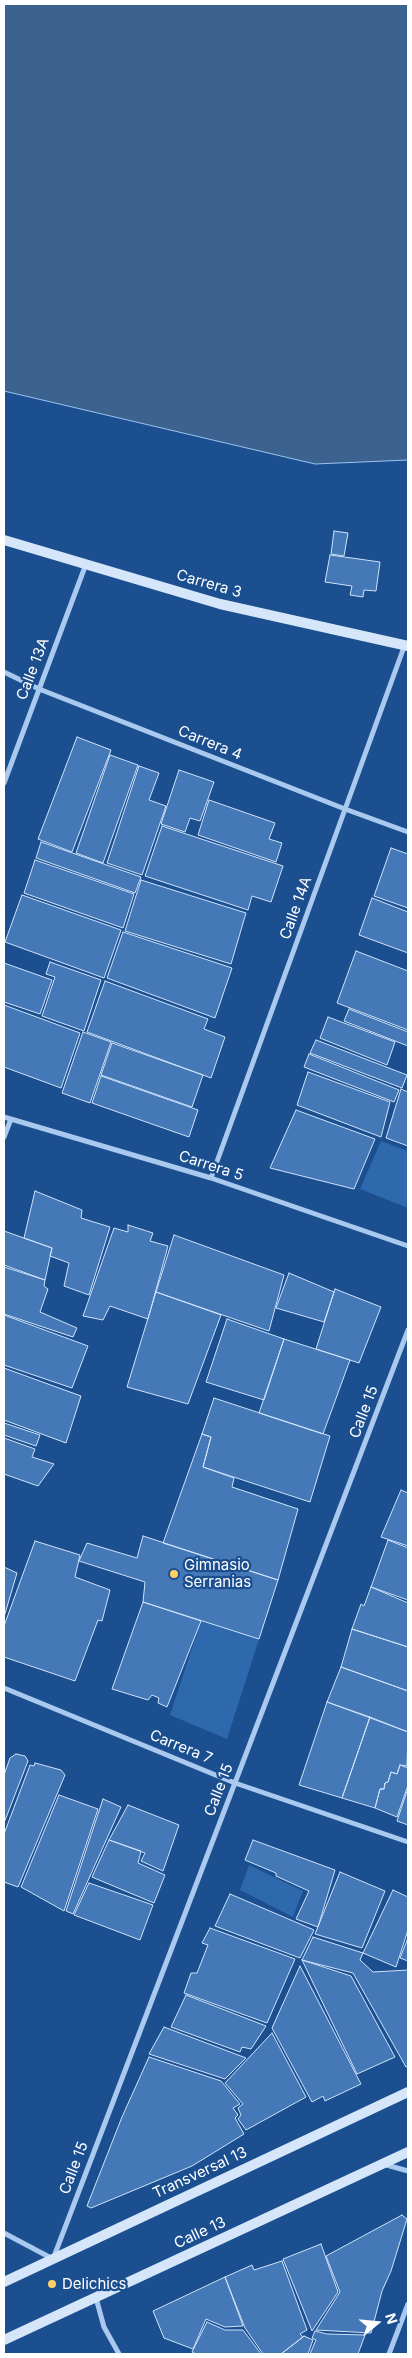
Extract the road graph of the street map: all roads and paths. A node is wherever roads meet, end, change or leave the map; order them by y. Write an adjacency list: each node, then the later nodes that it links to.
1 (4, 540): 2 (main road, Carrera 3)
2 (86, 563): 3 (main road, Carrera 3); 5 (street, Calle 13A)
3 (406, 646): 7 (street, Calle 14A)
4 (4, 672): 5 (street, Carrera 4)
5 (39, 689): 6 (street, Calle 13A); 7 (street, Carrera 4)
6 (4, 783)
7 (345, 809): 8 (street, Carrera 4); 12 (street, Calle 14A)
8 (408, 832)
9 (4, 1117): 10 (street, Carrera 5)
10 (11, 1119): 11 (street); 12 (street, Carrera 5)
11 (4, 1136)
12 (211, 1178): 13 (street, Carrera 5)
13 (408, 1246)
14 (408, 1330): 16 (street, Calle 15)
15 (4, 1688): 16 (street, Carrera 7)
16 (234, 1783): 17 (street, Carrera 7); 23 (street, Calle 15)
17 (408, 1842)
18 (408, 2092): 23 (main road, Transversal 13)
19 (408, 2152): 20 (main road, Calle 13)
20 (383, 2164): 21 (street); 25 (main road, Calle 13)
21 (408, 2171)
22 (4, 2233): 23 (street)
23 (53, 2259): 24 (main road, Transversal 13)
24 (4, 2282)
25 (96, 2298): 27 (main road, Calle 13); 28 (street)
26 (408, 2304): 29 (street)
27 (4, 2340)
28 (119, 2354)
29 (389, 2354)

